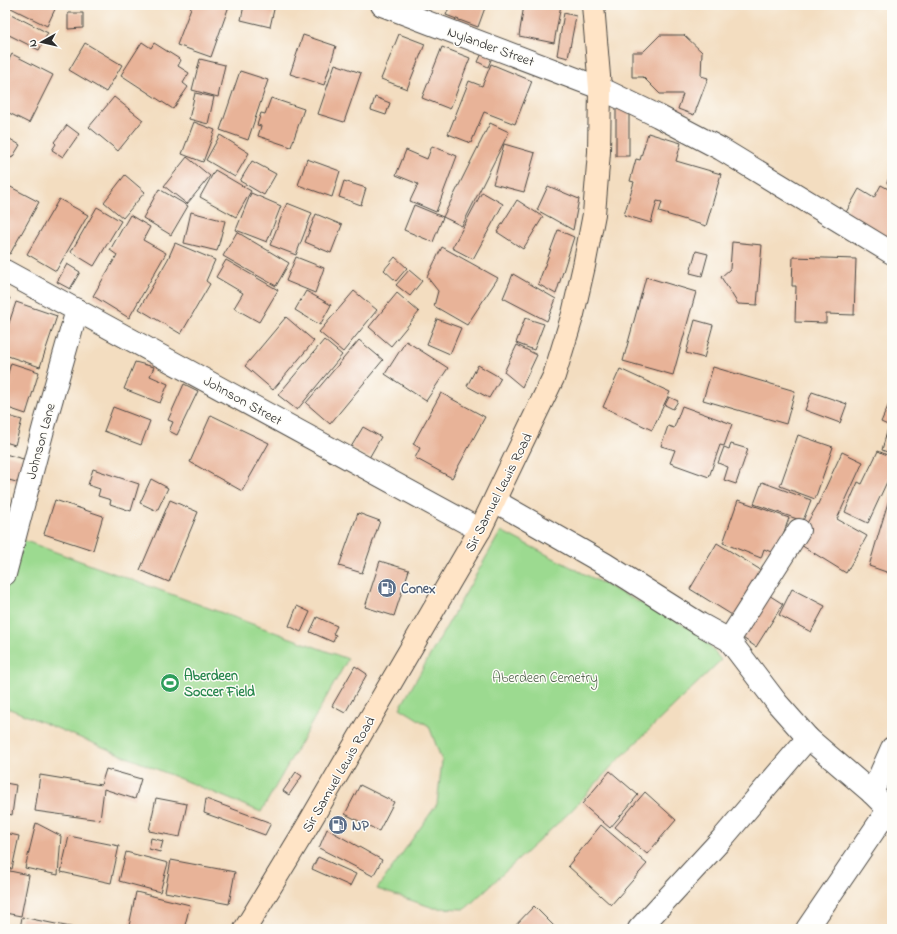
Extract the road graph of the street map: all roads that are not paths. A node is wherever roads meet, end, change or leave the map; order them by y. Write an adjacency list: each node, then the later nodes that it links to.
1 (382, 5): 3 (street, Nylander Street)
2 (593, 5): 3 (main road, Sir Samuel Lewis Road)
3 (600, 88): 4 (street, Nylander Street); 7 (main road, Sir Samuel Lewis Road)
4 (892, 253)
5 (5, 271): 6 (street, Johnson Street)
6 (77, 310): 8 (street, Johnson Street); 10 (street, Johnson Lane)
7 (495, 501): 8 (main road, Sir Samuel Lewis Road); 11 (street)
8 (480, 530): 16 (main road, Sir Samuel Lewis Road)
9 (799, 530): 11 (street)
10 (5, 574)
11 (729, 640): 12 (street)
12 (808, 738): 14 (street); 17 (street)
13 (892, 748): 14 (street)
14 (872, 792): 15 (street)
15 (890, 811): 18 (street)
16 (245, 929)
17 (639, 929)
18 (808, 929)

